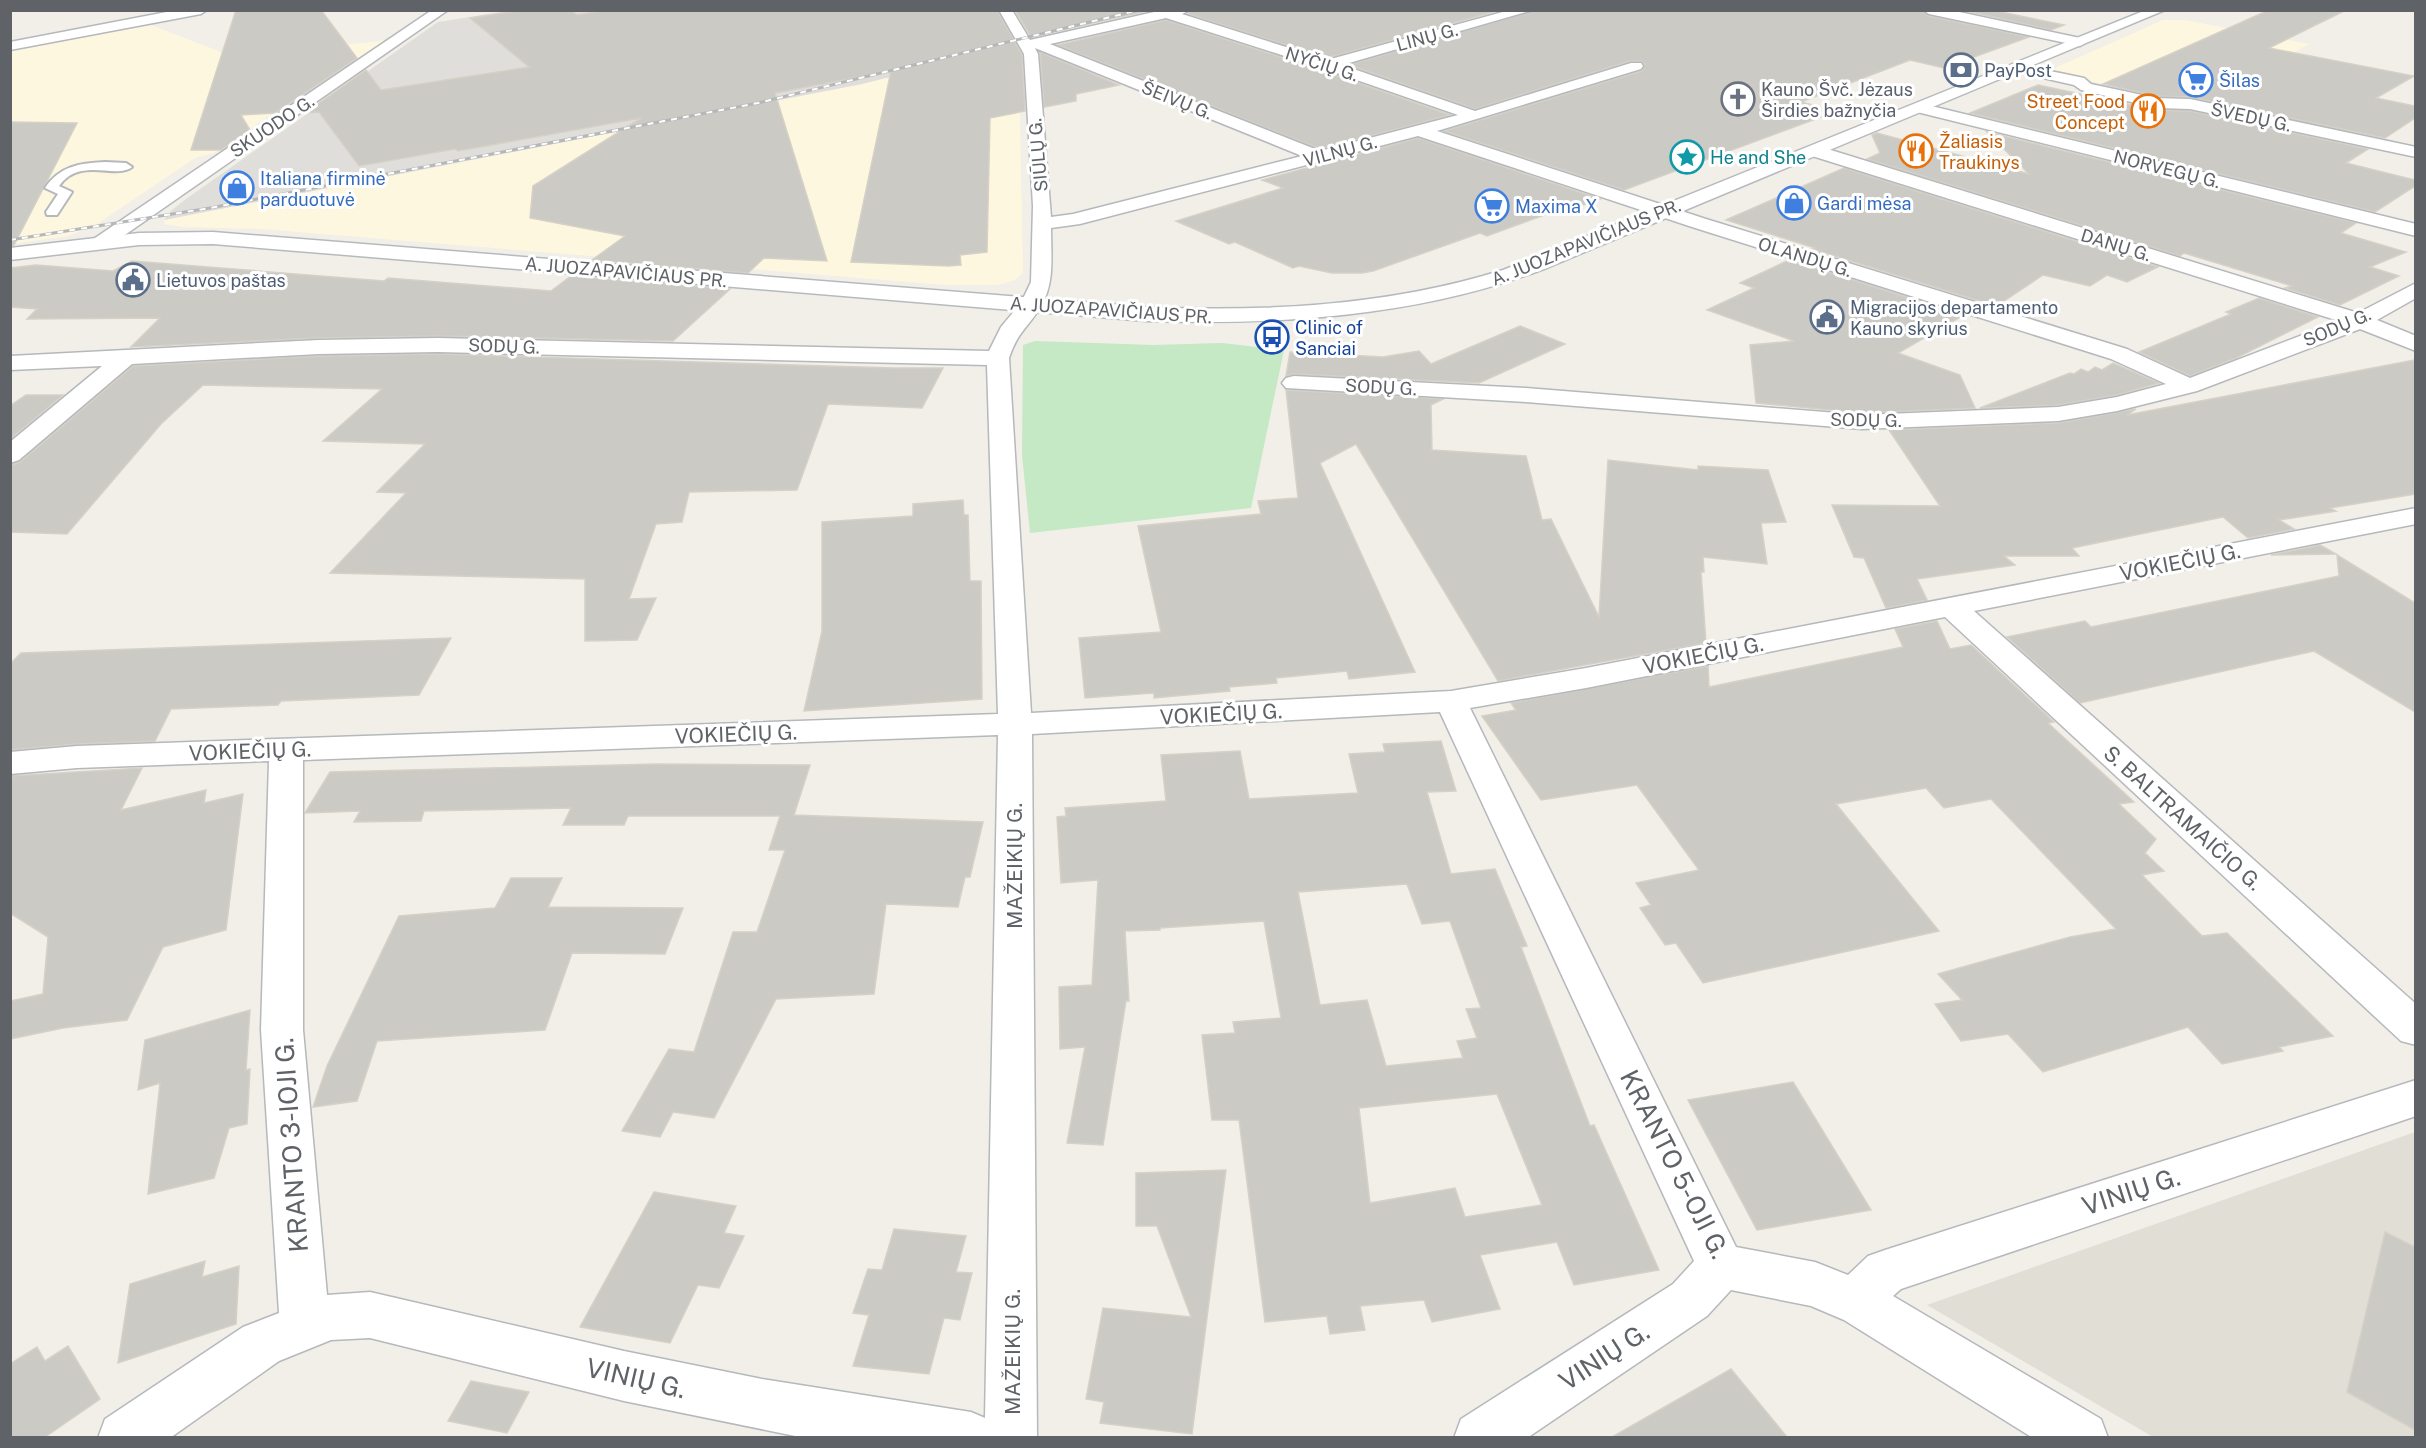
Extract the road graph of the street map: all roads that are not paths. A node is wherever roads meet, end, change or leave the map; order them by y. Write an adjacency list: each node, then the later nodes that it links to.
1 (201, 10): 11 (street)
2 (442, 10): 26 (street, SKUODO G.)
3 (1005, 10): 10 (street, SIŪLŲ G.)
4 (1184, 10): 8 (street)
5 (1527, 10): 12 (street, LINŲ G.)
6 (1929, 10): 9 (street)
7 (2159, 10): 9 (street, A. JUOZAPAVIČIAUS PR.)
8 (1167, 14): 10 (street); 12 (street, NYČIŲ G.)
9 (2080, 42): 14 (street, A. JUOZAPAVIČIAUS PR.)
10 (1030, 44): 20 (street, ŠEIVŲ G.); 24 (street, SIŪLŲ G.)
11 (10, 46)
12 (1327, 65): 16 (street, NYČIŲ G.)
13 (1636, 66): 16 (street, VILNŲ G.)
14 (2017, 68): 15 (street, A. JUOZAPAVIČIAUS PR.); 19 (street, ŠVEDŲ G.)
15 (1919, 108): 18 (street, A. JUOZAPAVIČIAUS PR.); 25 (street, NORVEGŲ G.)
16 (1475, 116): 17 (street, VILNŲ G.)
17 (1420, 130): 20 (street, VILNŲ G.); 22 (street, OLANDŲ G.)
18 (1815, 151): 22 (street, A. JUOZAPAVIČIAUS PR.); 30 (street, DANŲ G.)
19 (2415, 152)
20 (1318, 156): 24 (street, VILNŲ G.)
21 (126, 167): 23 (lane)
22 (1663, 211): 29 (street, A. JUOZAPAVIČIAUS PR.); 36 (street, OLANDŲ G.)
23 (52, 212)
24 (1041, 224): 29 (street, SIŪLŲ G.)
25 (2415, 230)
26 (102, 242): 27 (street, A. JUOZAPAVIČIAUS PR.); 29 (street, A. JUOZAPAVIČIAUS PR.)
27 (10, 254)
28 (2415, 288): 30 (street, SODŲ G.)
29 (1031, 306): 33 (street, MAŽEIKIŲ G.)
30 (2360, 321): 31 (street, DANŲ G.); 36 (street, SODŲ G.)
31 (2415, 344)
32 (125, 358): 33 (street, SODŲ G.); 34 (street, SODŲ G.); 37 (street)
33 (998, 358): 41 (street, MAŽEIKIŲ G.)
34 (10, 363)
35 (1294, 383): 36 (street, SODŲ G.)
36 (2189, 386)
37 (10, 455)
38 (2415, 516): 39 (street, VOKIEČIŲ G.)
39 (1950, 606): 40 (street, VOKIEČIŲ G.); 44 (street, S. BALTRAMAIČIO G.)
40 (1451, 701): 41 (street, VOKIEČIŲ G.); 46 (street, KRANTO 5-OJI G.)
41 (1015, 725): 42 (street, VOKIEČIŲ G.); 51 (street, MAŽEIKIŲ G.)
42 (286, 750): 43 (street, VOKIEČIŲ G.); 48 (street, KRANTO 3-IOJI G.)
43 (10, 763)
44 (2415, 1029)
45 (2415, 1098): 47 (street, VINIŲ G.)
46 (1721, 1266): 47 (street, KRANTO 5-OJI G.); 52 (street, VINIŲ G.)
47 (1861, 1304): 53 (street, KRANTO 5-OJI G.)
48 (305, 1326): 49 (street); 50 (street, VINIŲ G.)
49 (124, 1437)
50 (971, 1437)
51 (1011, 1437)
52 (1480, 1437)
53 (2082, 1437)

